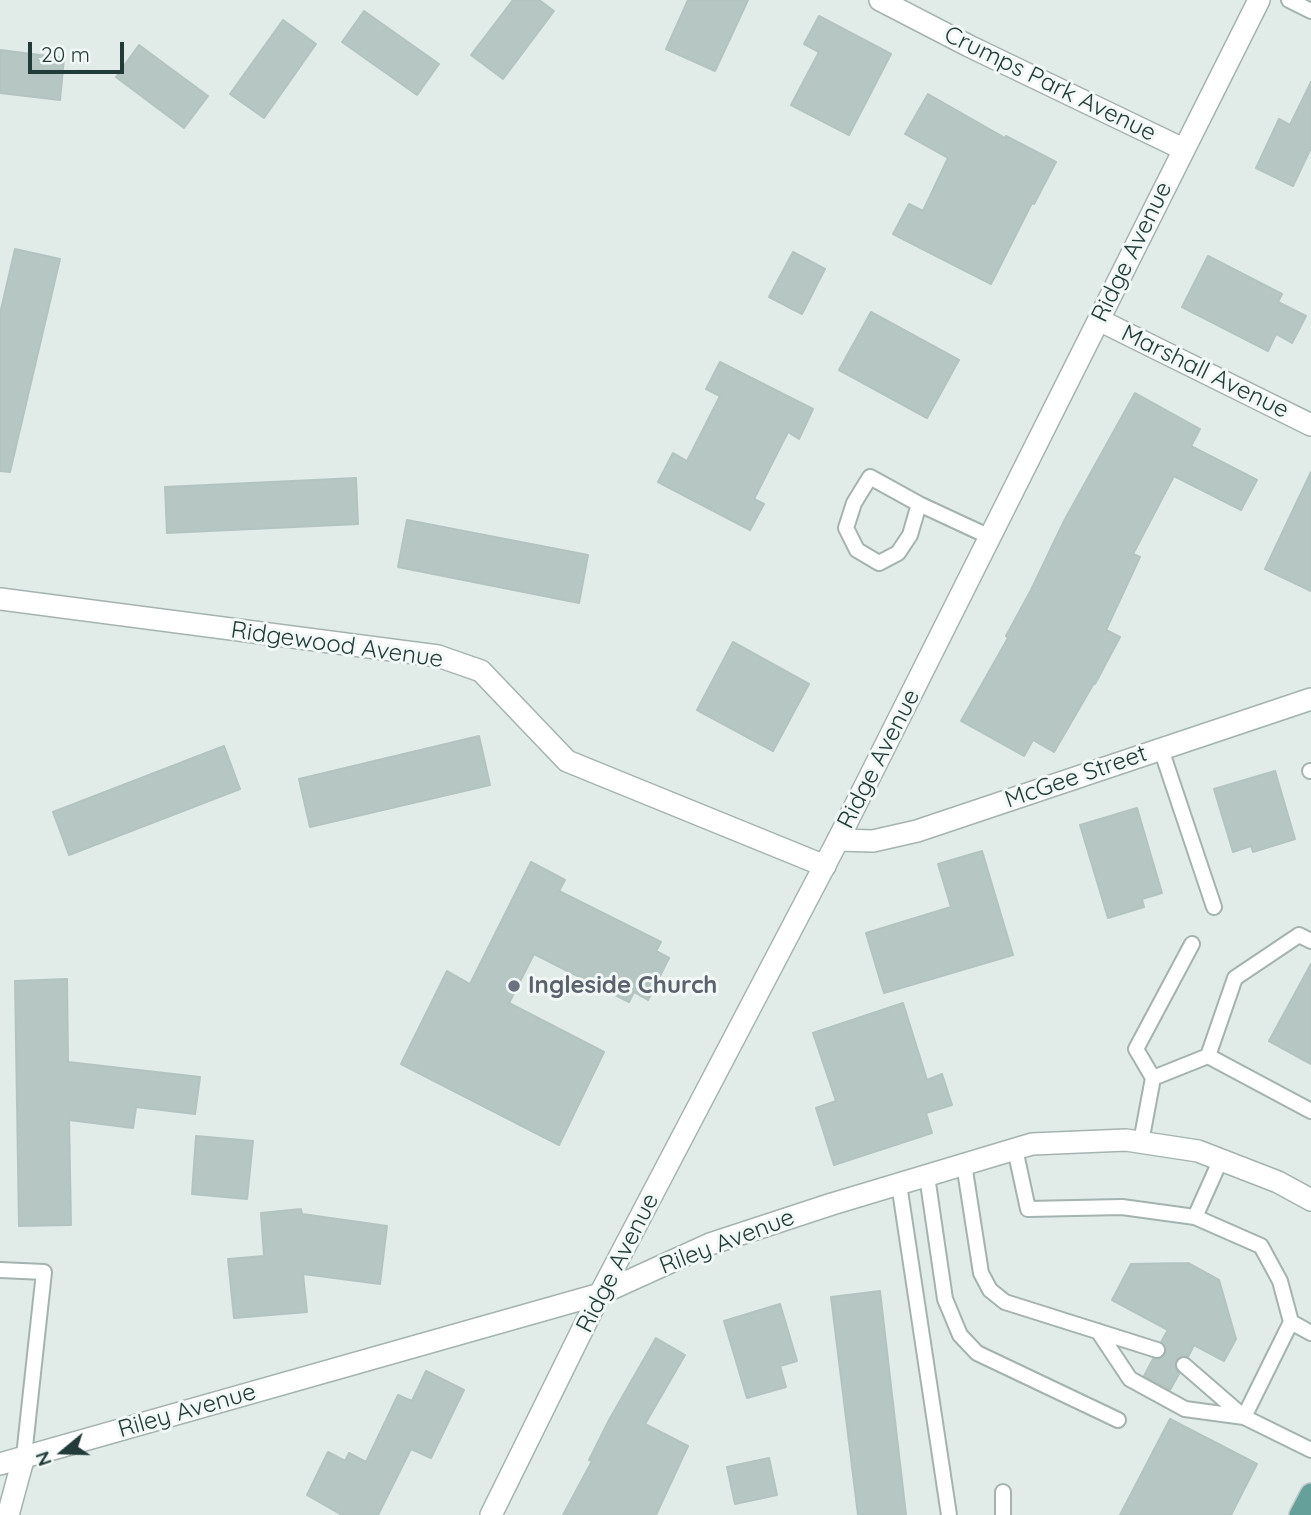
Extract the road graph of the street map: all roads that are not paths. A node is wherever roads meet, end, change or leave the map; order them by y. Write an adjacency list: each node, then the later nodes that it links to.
1 (880, 0): 5 (street, Crumps Park Avenue)
2 (1259, 0): 5 (street, Ridge Avenue)
3 (1289, 0): 4 (lane)
4 (1311, 11)
5 (1183, 149): 6 (street, Ridge Avenue)
6 (1099, 320): 7 (street, Marshall Avenue); 9 (street, Ridge Avenue)
7 (1311, 425)
8 (919, 504): 8 (lane); 9 (lane)
9 (990, 537): 13 (street, Ridge Avenue)
10 (0, 599): 14 (street, Ridgewood Avenue)
11 (1311, 699): 12 (street, McGee Street)
12 (1161, 749): 13 (street, McGee Street); 15 (lane)
13 (838, 840): 14 (street, Ridge Avenue)
14 (825, 866): 30 (street, Ridge Avenue)
15 (1214, 907)
16 (1311, 941): 18 (lane)
17 (1192, 944): 19 (lane)
18 (1208, 1056): 19 (lane); 20 (lane)
19 (1153, 1078): 21 (lane)
20 (1311, 1111)
21 (1141, 1142): 22 (street, Riley Avenue); 23 (street, Riley Avenue)
22 (1015, 1149): 24 (street, Riley Avenue); 28 (lane)
23 (1222, 1159): 27 (street, Riley Avenue); 28 (lane)
24 (964, 1164): 25 (street, Riley Avenue); 32 (lane)
25 (927, 1176): 26 (street, Riley Avenue); 37 (lane)
26 (899, 1184): 30 (street, Riley Avenue); 45 (lane)
27 (1311, 1200)
28 (1195, 1217): 31 (lane)
29 (0, 1270): 39 (lane)
30 (600, 1294): 39 (street, Riley Avenue); 44 (street, Ridge Avenue)
31 (1291, 1322): 33 (lane); 36 (lane)
32 (1098, 1331): 34 (lane); 36 (lane)
33 (1311, 1333)
34 (1157, 1350)
35 (1184, 1365): 36 (lane)
36 (1244, 1417): 38 (lane)
37 (1118, 1420)
38 (1311, 1450)
39 (24, 1456): 40 (street, Riley Avenue); 43 (street)
40 (0, 1464)
41 (1003, 1492): 46 (lane)
42 (1311, 1494): 47 (main road)
43 (8, 1515)
44 (491, 1515)
45 (949, 1515)
46 (1003, 1515)
47 (1300, 1515)

